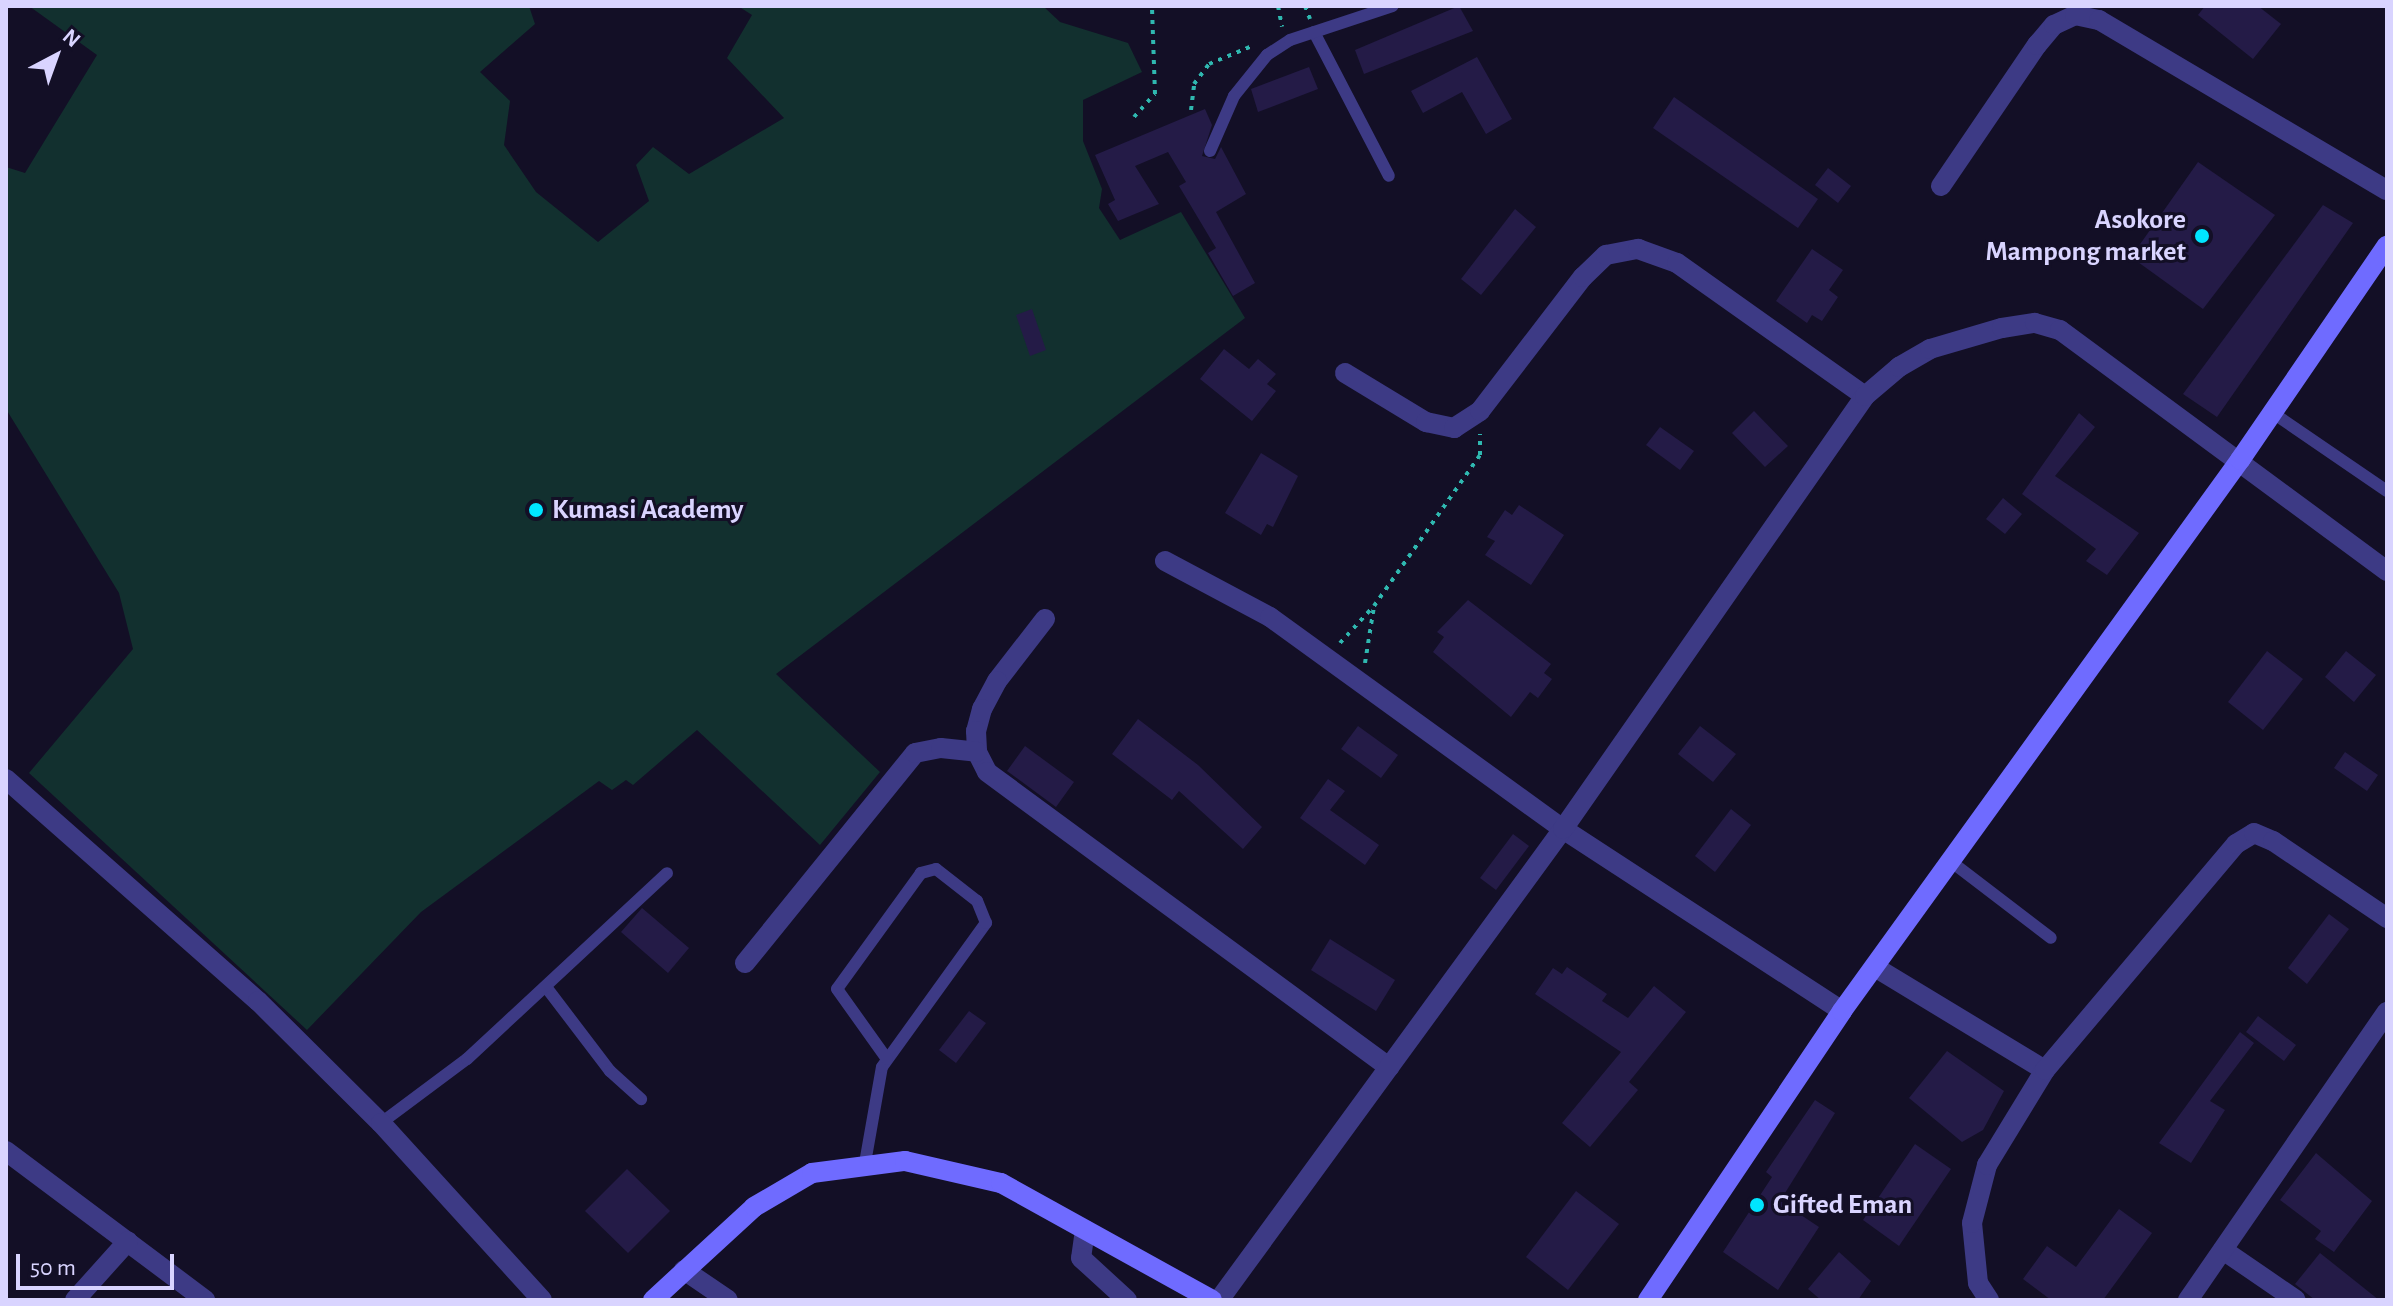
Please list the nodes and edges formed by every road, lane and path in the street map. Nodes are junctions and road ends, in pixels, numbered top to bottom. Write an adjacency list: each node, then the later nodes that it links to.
1 (1152, 6): 6 (path)
2 (1393, 6): 3 (lane)
3 (1314, 32): 4 (lane); 8 (lane)
4 (1290, 40): 5 (path); 7 (lane)
5 (1191, 110)
6 (1134, 117)
7 (1210, 151)
8 (1389, 176)
9 (1941, 186): 10 (street)
10 (2387, 190)
11 (2387, 245): 15 (street)
12 (1345, 373): 14 (street)
13 (1865, 396): 14 (street); 16 (street); 26 (street)
14 (1480, 411): 20 (path)
15 (2273, 413): 16 (street); 17 (lane)
16 (2240, 460): 19 (street); 27 (street)
17 (2387, 491)
18 (1165, 561): 22 (street)
19 (2387, 571)
20 (1374, 606): 22 (path); 23 (path)
21 (1045, 619): 24 (street)
22 (1327, 659): 23 (street)
23 (1365, 687): 26 (street)
24 (977, 752): 31 (street); 37 (street)
25 (6, 779): 40 (street)
26 (1563, 829): 34 (street); 37 (street)
27 (1949, 860): 30 (lane); 32 (street)
28 (667, 873): 33 (lane)
29 (2387, 918): 38 (street)
30 (2051, 938)
31 (745, 963)
32 (1878, 969): 34 (street); 38 (street)
33 (546, 987): 39 (lane); 40 (lane)
34 (1842, 1011): 55 (street)
35 (2387, 1012): 45 (street)
36 (887, 1059): 36 (lane); 42 (lane)
37 (1389, 1067): 54 (street)
38 (2045, 1070): 56 (street)
39 (641, 1099)
40 (381, 1123): 49 (street)
41 (6, 1151): 44 (street)
42 (865, 1163): 43 (street); 46 (street)
43 (1085, 1230): 52 (street); 53 (street)
44 (128, 1241): 47 (street); 48 (street)
45 (2223, 1250): 57 (street); 58 (street)
46 (684, 1270): 50 (street); 51 (street)
47 (75, 1300)
48 (205, 1300)
49 (542, 1300)
50 (653, 1300)
51 (728, 1300)
52 (1127, 1300)
53 (1212, 1300)
54 (1219, 1300)
55 (1648, 1300)
56 (1989, 1300)
57 (2188, 1300)
58 (2296, 1300)

